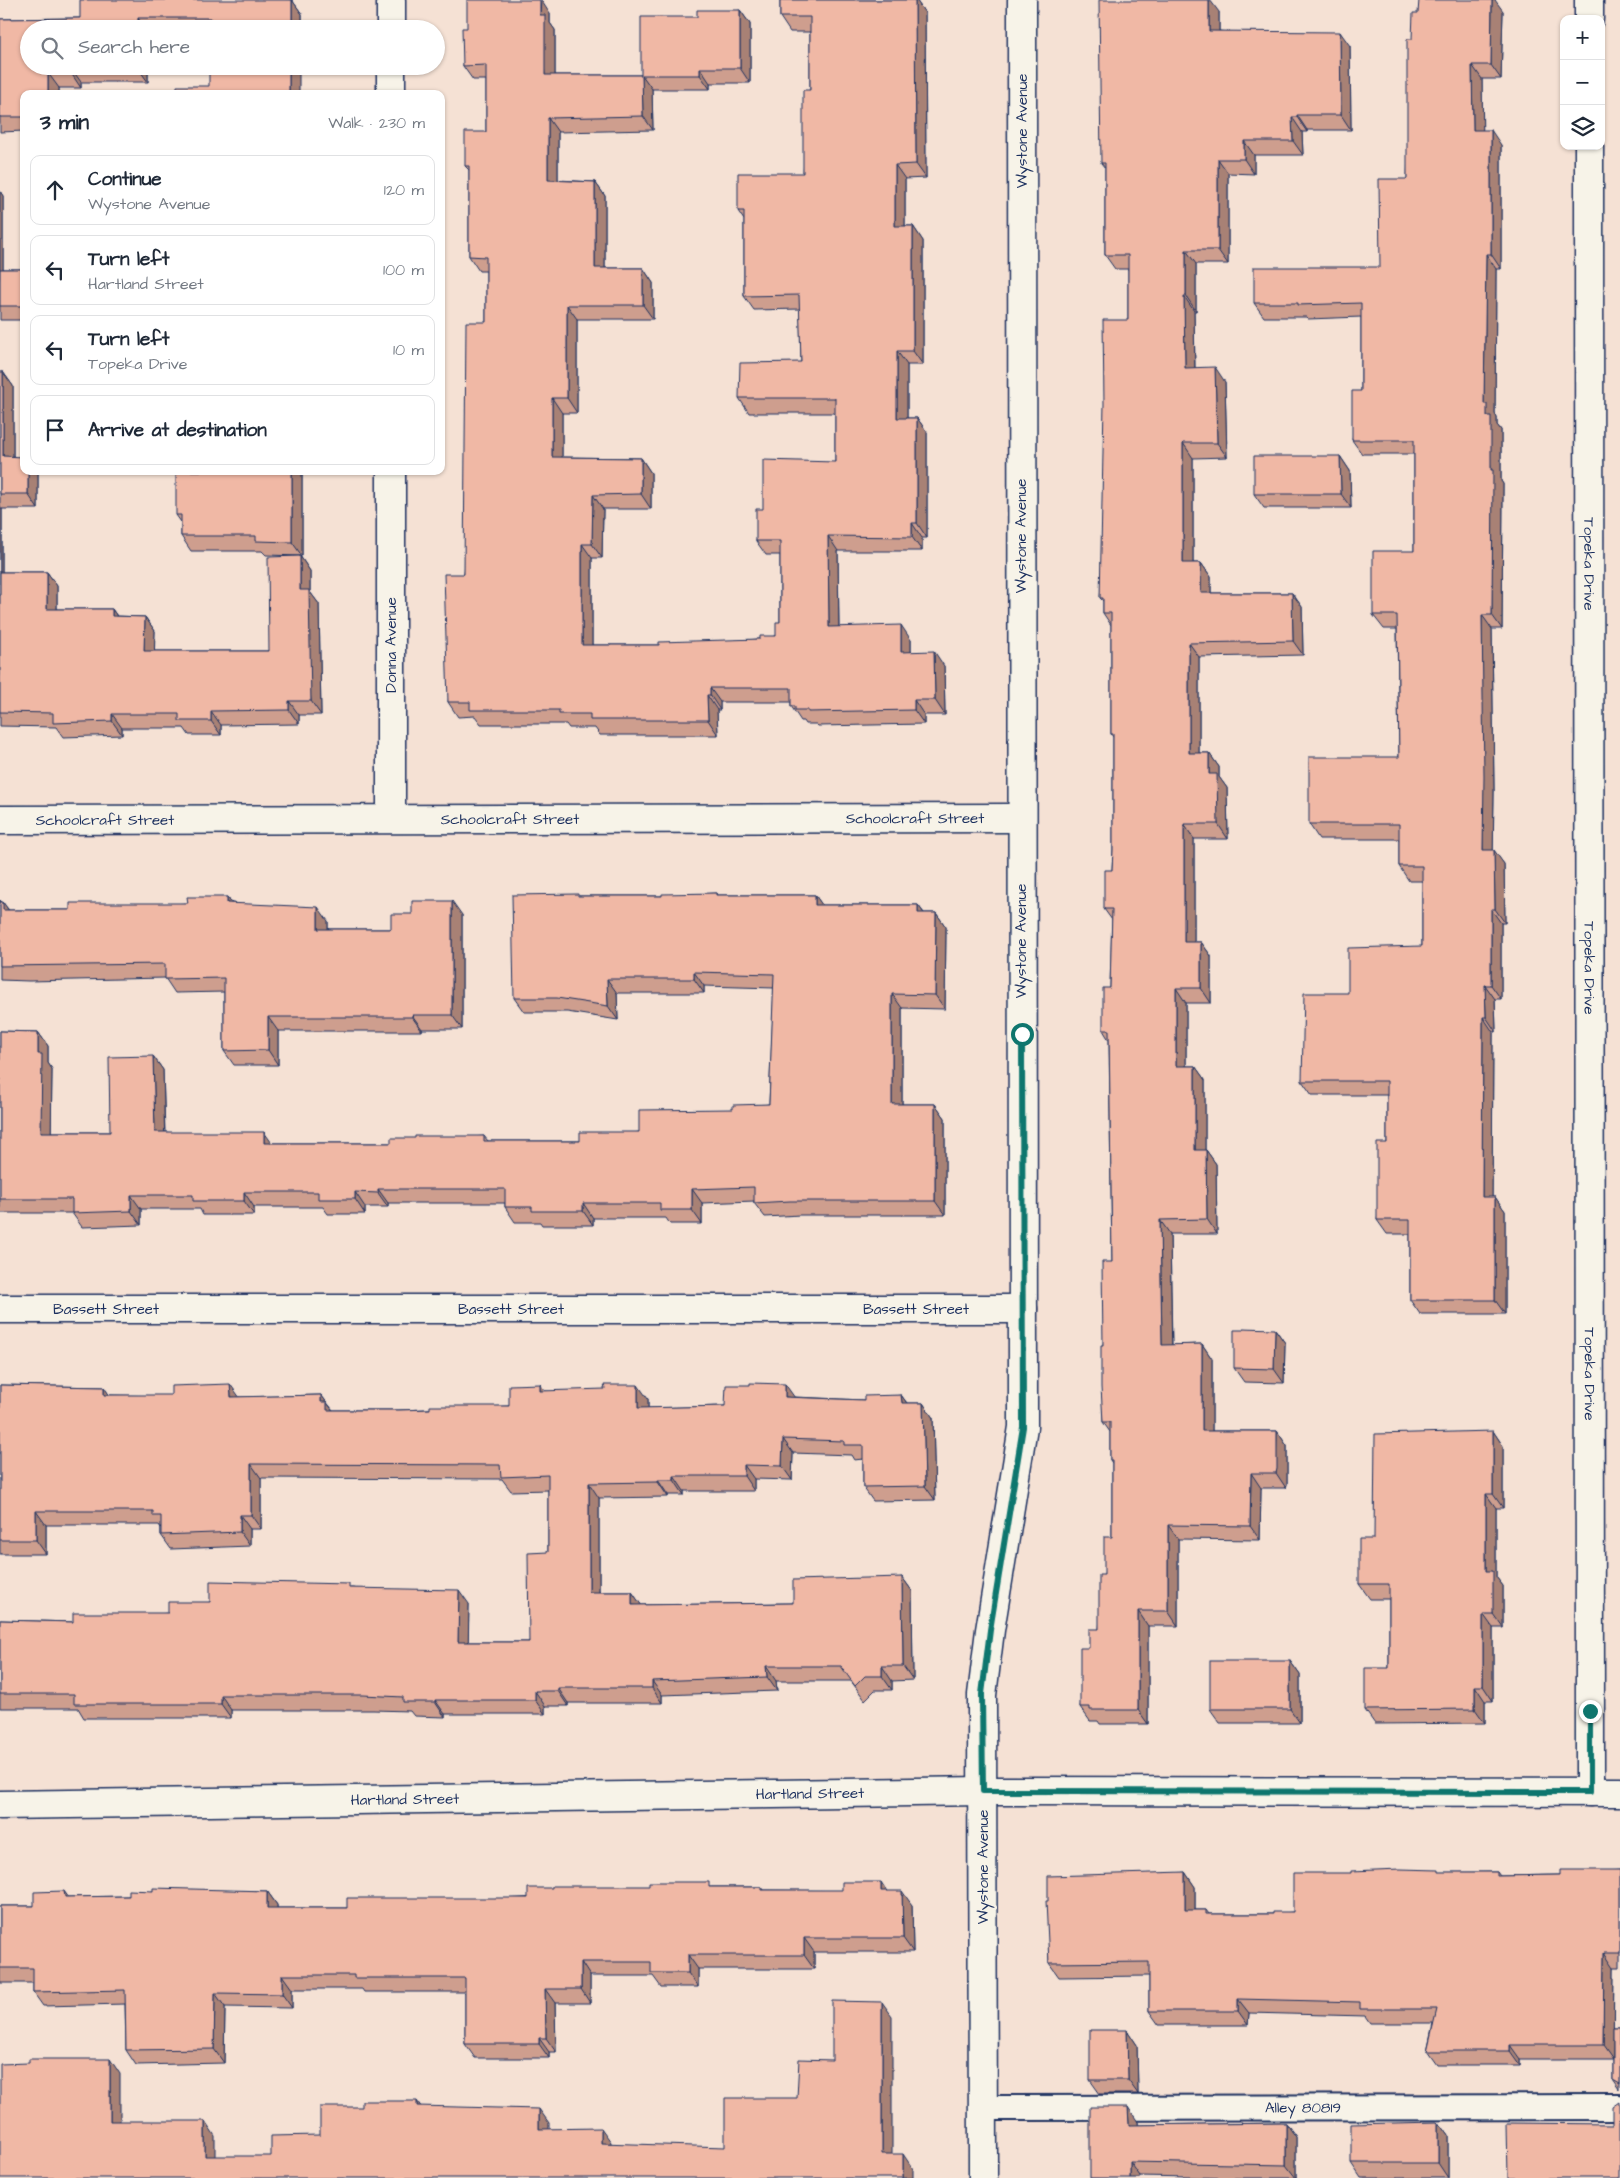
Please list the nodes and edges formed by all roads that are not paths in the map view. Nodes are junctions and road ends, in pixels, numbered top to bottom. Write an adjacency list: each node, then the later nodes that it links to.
1 (391, 0): 5 (street)
2 (1022, 0): 11 (street, Wystone Avenue)
3 (1589, 0): 4 (street)
4 (1589, 15)
5 (391, 20)
6 (391, 75): 7 (street)
7 (391, 90)
8 (1589, 150): 16 (street, Topeka Drive)
9 (391, 475): 10 (street, Donna Avenue)
10 (391, 818): 11 (street, Schoolcraft Street); 12 (street, Schoolcraft Street)
11 (1021, 818): 14 (street, Wystone Avenue)
12 (0, 820)
13 (0, 1309): 14 (street, Bassett Street)
14 (1023, 1309): 15 (street, Wystone Avenue)
15 (983, 1791): 16 (street, Hartland Street); 18 (street, Hartland Street); 20 (street, Wystone Avenue)
16 (1590, 1792): 17 (street, Hartland Street)
17 (1620, 1792)
18 (0, 1805)
19 (1620, 2106): 20 (lane, Alley 80819)
20 (984, 2108): 21 (street, Wystone Avenue)
21 (983, 2178)

